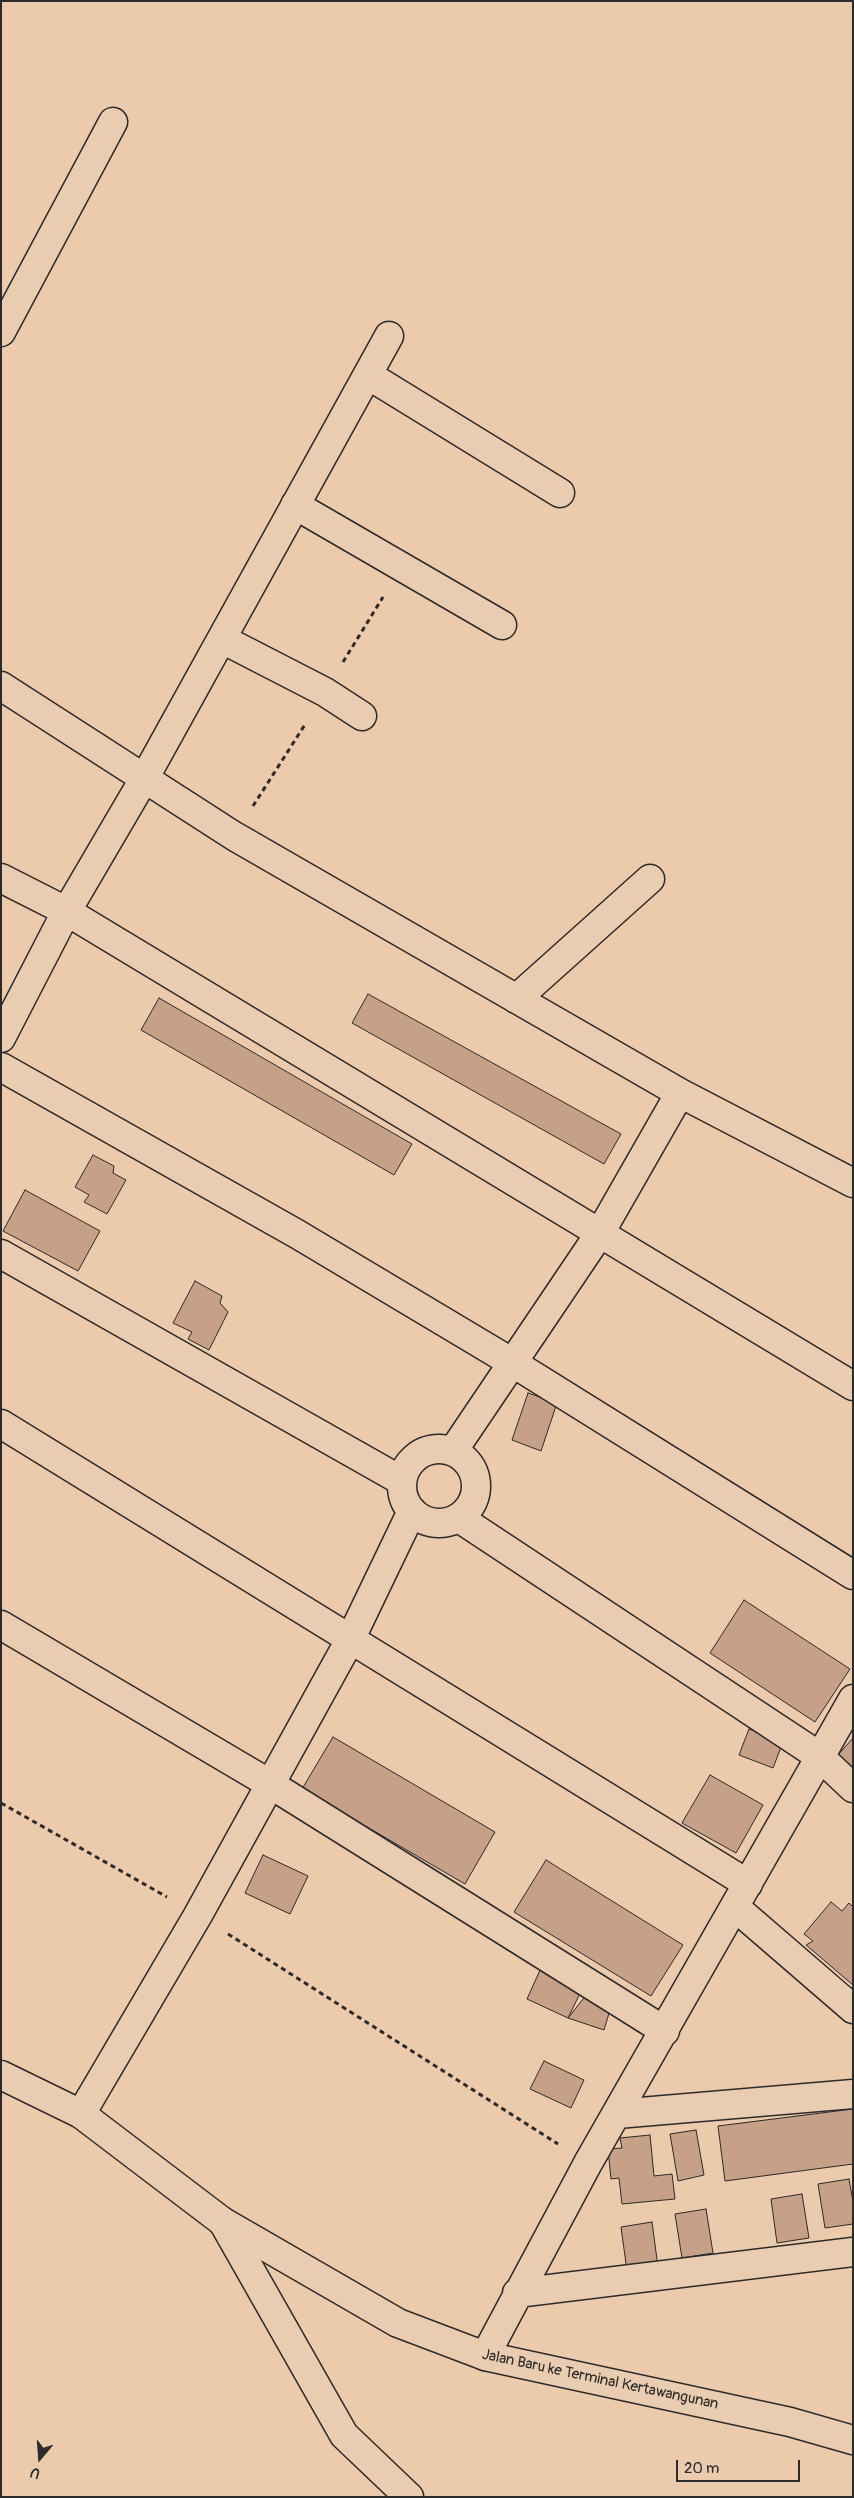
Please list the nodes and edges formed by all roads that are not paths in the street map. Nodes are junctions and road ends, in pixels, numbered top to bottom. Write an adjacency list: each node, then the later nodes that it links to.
1 (113, 122): 2 (street)
2 (9, 295): 3 (street)
3 (1, 332)
4 (389, 336): 5 (street)
5 (368, 375): 6 (street); 7 (street)
6 (560, 493)
7 (295, 505): 8 (street); 9 (street)
8 (502, 625)
9 (222, 639): 11 (street); 12 (street)
10 (1, 686): 12 (street)
11 (362, 716)
12 (144, 779): 15 (street); 16 (street)
13 (1, 878): 15 (street)
14 (650, 879): 16 (street)
15 (66, 911): 17 (street); 21 (street)
16 (516, 999): 19 (street)
17 (1, 1038)
18 (1, 1067): 23 (street)
19 (680, 1093): 20 (street); 21 (street)
20 (853, 1183)
21 (600, 1233): 23 (street); 24 (street)
22 (1, 1254): 27 (street)
23 (514, 1363): 26 (street); 30 (street)
24 (853, 1386)
25 (1, 1424): 32 (street)
26 (452, 1451): 27 (street); 29 (street)
27 (402, 1481): 28 (street)
28 (412, 1511): 29 (street); 32 (street)
29 (459, 1518): 34 (street)
30 (853, 1575)
31 (1, 1625): 35 (street)
32 (351, 1638): 35 (street); 37 (street)
33 (853, 1699): 34 (street)
34 (819, 1756): 36 (street); 37 (street)
35 (270, 1784): 40 (street); 43 (street)
36 (853, 1788)
37 (748, 1884): 38 (street)
38 (735, 1907): 39 (street); 40 (street)
39 (853, 2009)
40 (664, 2031): 44 (street)
41 (1, 2075): 43 (street, Jalan Baru ke Terminal Kertawangunan)
42 (853, 2094): 44 (street)
43 (81, 2114): 45 (street, Jalan Baru ke Terminal Kertawangunan)
44 (617, 2114): 47 (street)
45 (223, 2222): 48 (street, Jalan Baru ke Terminal Kertawangunan); 50 (street)
46 (853, 2252): 47 (street)
47 (517, 2293): 48 (street)
48 (485, 2356): 49 (street, Jalan Baru ke Terminal Kertawangunan)
49 (853, 2440)
50 (409, 2497)

